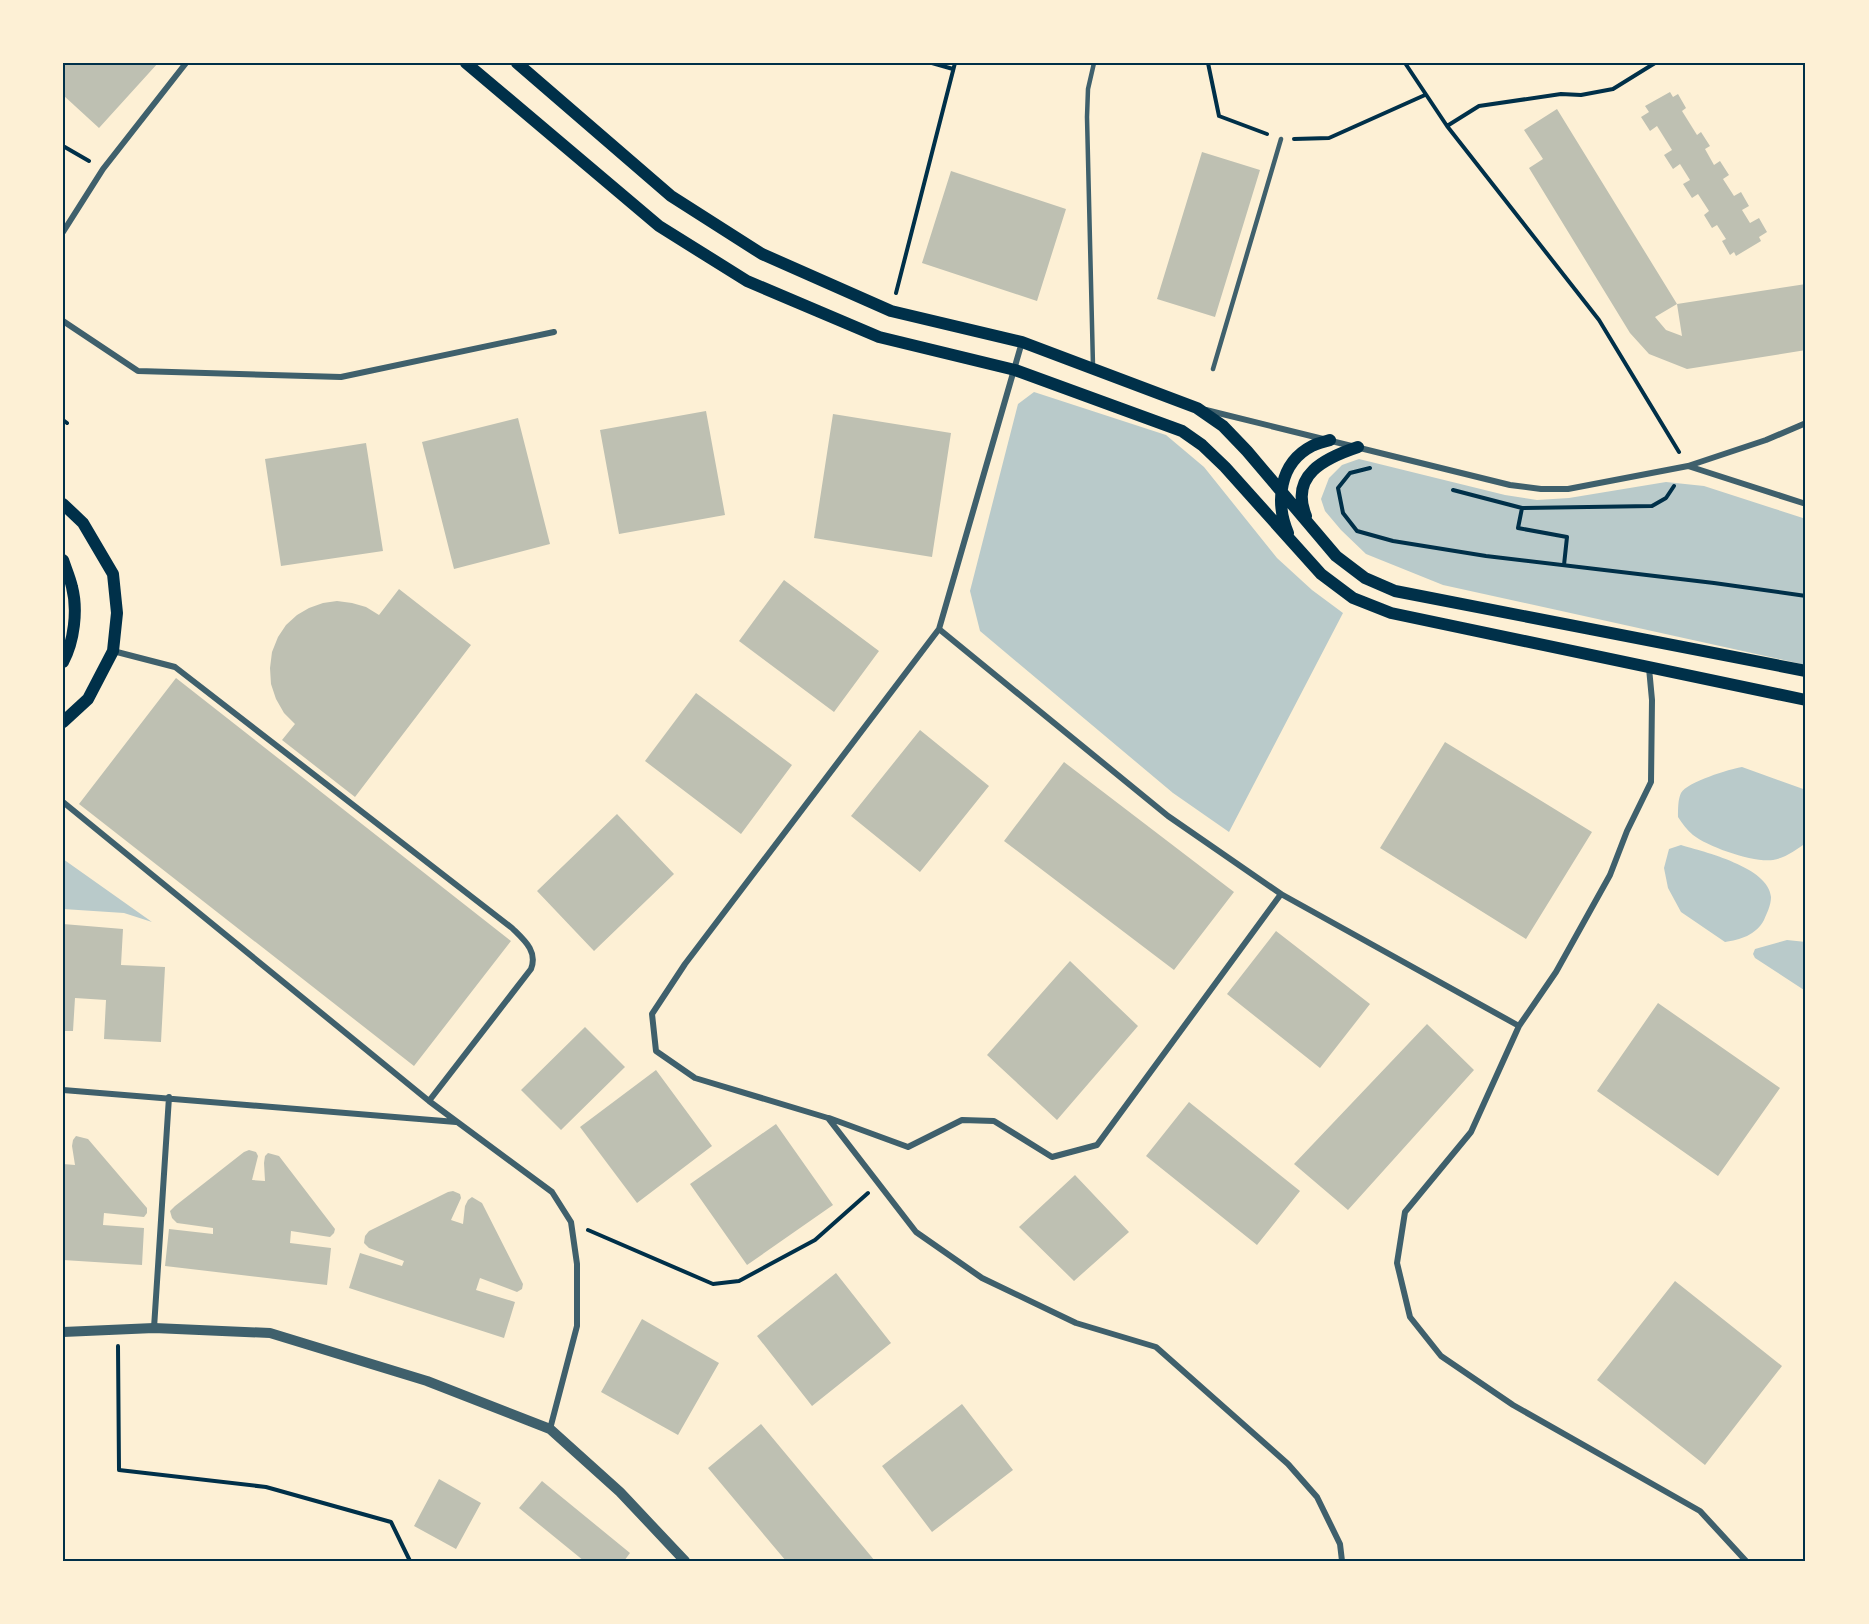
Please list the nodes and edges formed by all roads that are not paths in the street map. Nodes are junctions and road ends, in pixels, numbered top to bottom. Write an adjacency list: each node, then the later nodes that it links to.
1 (186, 63): 6 (street)
2 (466, 63): 12 (main road)
3 (517, 63): 9 (main road)
4 (1094, 63): 10 (lane)
5 (1281, 139): 11 (lane)
6 (63, 232)
7 (63, 321): 8 (street)
8 (554, 332)
9 (1023, 342): 10 (main road); 12 (street)
10 (1093, 369): 13 (main road)
11 (1213, 369)
12 (1014, 370): 22 (main road); 24 (street)
13 (1197, 408): 15 (street); 18 (main road)
14 (1806, 423): 17 (street)
15 (1330, 440): 16 (street); 18 (main road)
16 (1358, 447): 17 (street); 21 (main road)
17 (1688, 466): 20 (street)
18 (1280, 492): 21 (main road); 22 (main road)
19 (63, 504): 25 (main road)
20 (1806, 504)
21 (1311, 528): 28 (main road)
22 (1292, 542): 27 (main road)
23 (63, 560): 26 (main road)
24 (939, 629): 32 (street); 37 (street)
25 (113, 651): 30 (main road); 36 (street)
26 (63, 662)
27 (1649, 667): 29 (main road); 33 (street)
28 (1806, 671)
29 (1806, 700)
30 (63, 722)
31 (63, 802): 36 (street)
32 (1281, 894): 33 (street); 37 (street)
33 (1519, 1026): 44 (street)
34 (63, 1090): 35 (street)
35 (169, 1097): 38 (street); 39 (street)
36 (429, 1101): 38 (street)
37 (828, 1118): 43 (street)
38 (457, 1122): 41 (street)
39 (154, 1328): 40 (street); 41 (street)
40 (63, 1332)
41 (550, 1429): 42 (street)
42 (685, 1561)
43 (1342, 1561)
44 (1746, 1561)

